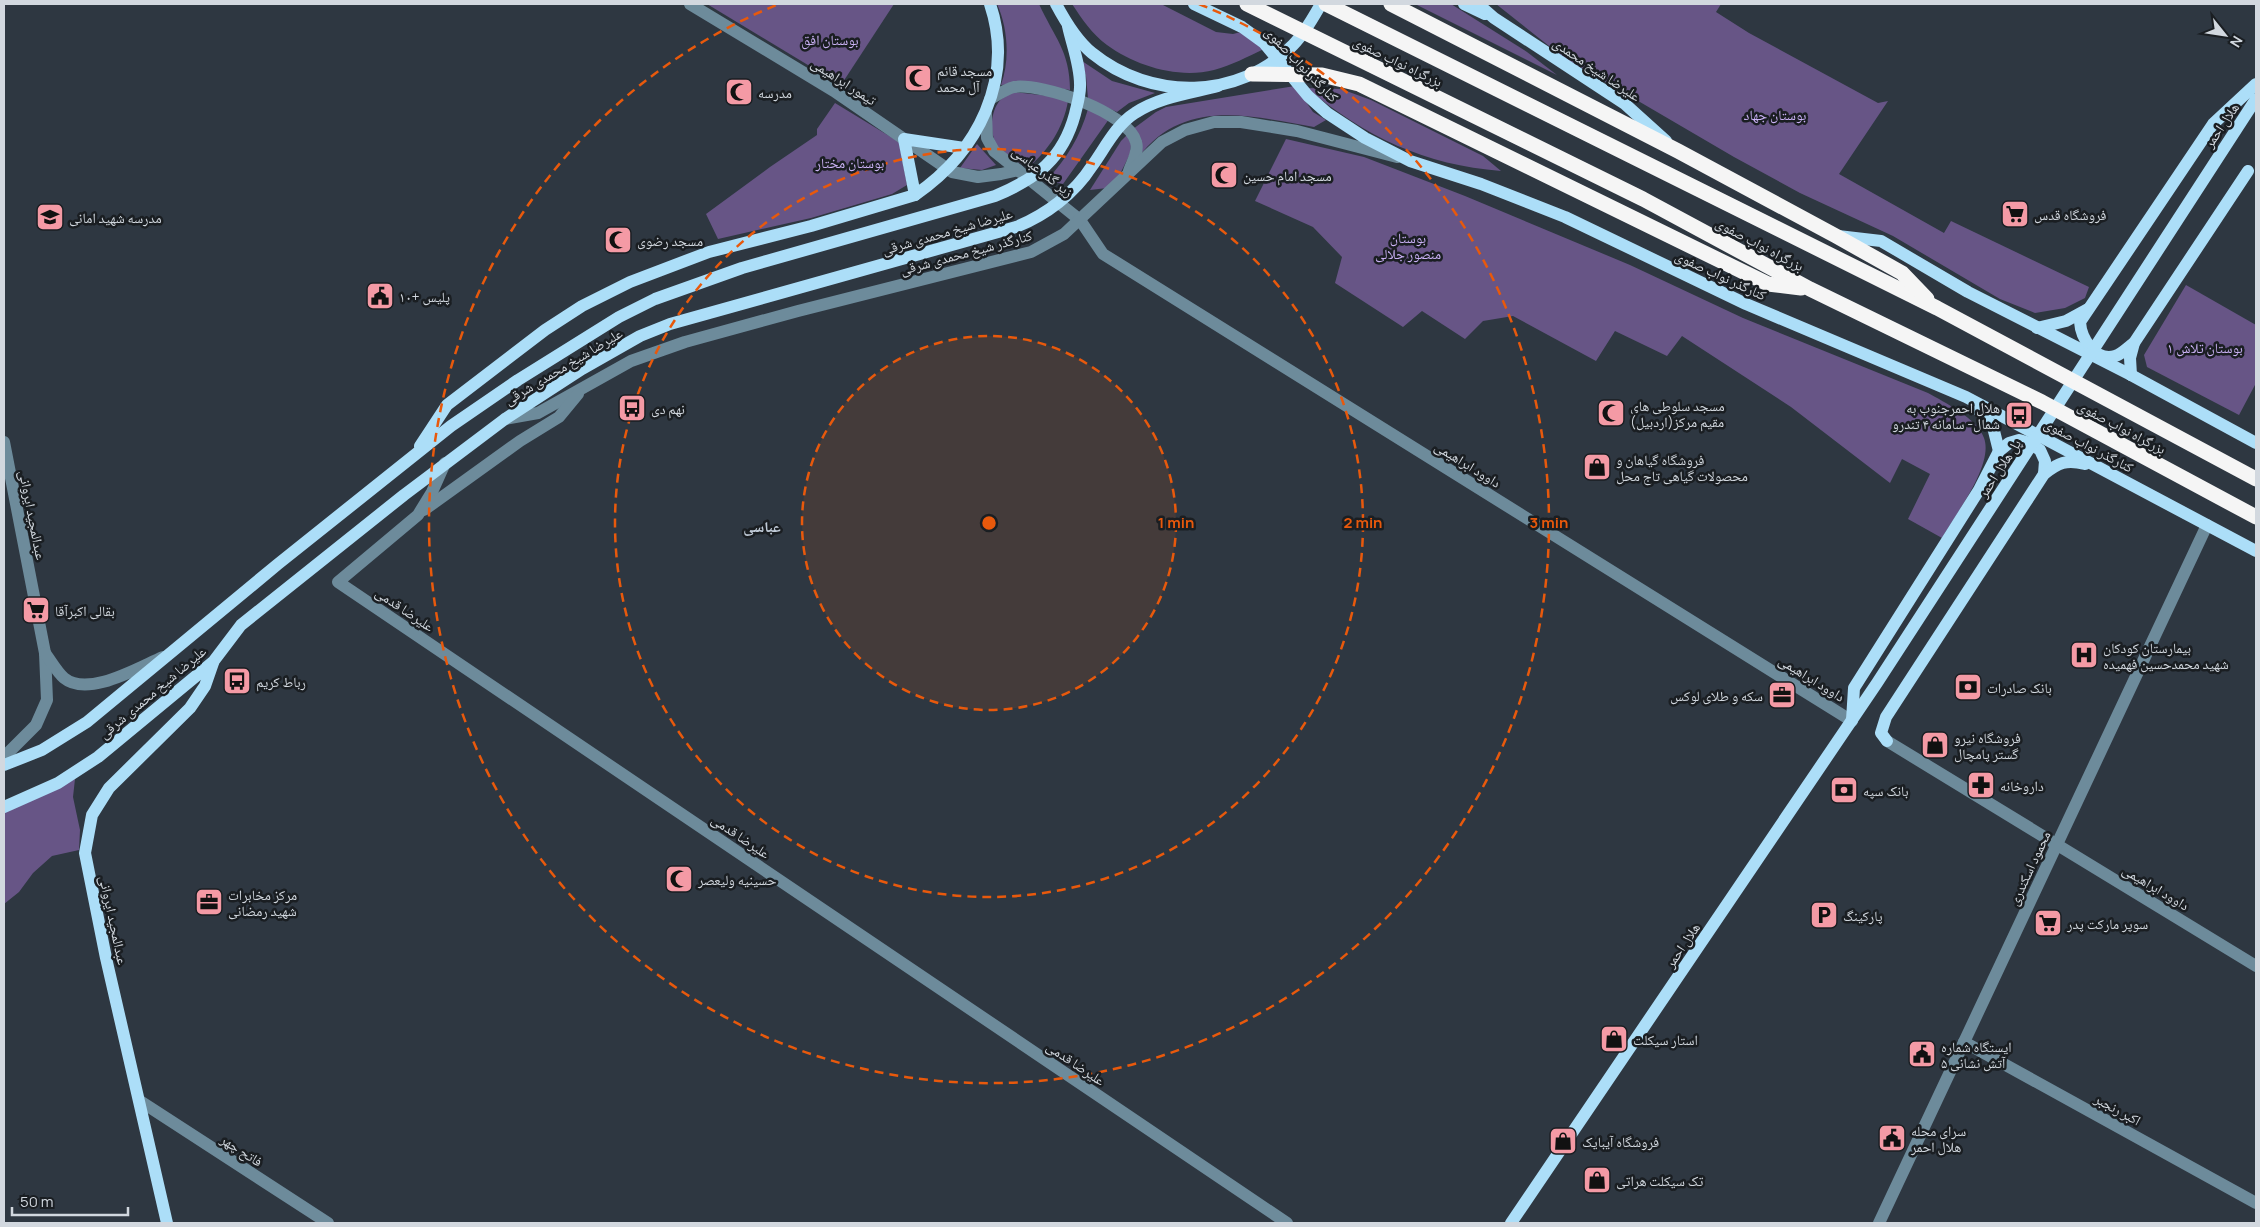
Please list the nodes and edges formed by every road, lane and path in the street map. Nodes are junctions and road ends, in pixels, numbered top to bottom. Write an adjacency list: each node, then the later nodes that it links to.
1 (690, 4): 19 (street, تیمور ابراهیمی)
2 (990, 4): 16 (main road)
3 (1056, 4): 12 (main road)
4 (1194, 4): 22 (main road, کنارگذر نواب صفوی)
5 (1247, 4): 31 (highway, بزرگراه نواب صفوی)
6 (1322, 4): 13 (main road)
7 (1326, 4): 32 (highway, بزرگراه نواب صفوی)
8 (1391, 4): 21 (highway)
9 (1464, 4): 11 (main road)
10 (1478, 4): 11 (main road)
11 (1494, 18): 21 (main road, علیرضا شیخ محمدی)
12 (1068, 26): 15 (main road); 43 (main road, علیرضا شیخ محمدی شرقی)
13 (1252, 74): 15 (main road); 31 (highway)
14 (2256, 84): 33 (main road)
15 (1218, 86): 39 (main road, علیرضا شیخ محمدی شرقی)
16 (990, 99): 18 (main road); 27 (street)
17 (2256, 99): 24 (main road, هلال احمر)
18 (986, 114): 20 (main road); 25 (street, زیر گذر عباسی)
19 (904, 139): 20 (main road); 23 (street, تیمور ابراهیمی); 28 (main road)
20 (964, 148): 23 (main road)
21 (1678, 151): 30 (highway)
22 (1410, 160): 27 (street, کنارگذر شیخ محمدی شرقی); 38 (main road, کنارگذر نواب صفوی)
23 (946, 168): 25 (street, تیمور ابراهیمی); 28 (main road)
24 (2210, 168): 55 (main road, پل هلال احمر)
25 (1018, 170): 29 (street, زیر گذر عباسی)
26 (2252, 171): 35 (main road)
27 (1128, 173): 29 (street, کنارگذر شیخ محمدی شرقی)
28 (915, 195): 43 (main road)
29 (1080, 220): 37 (street, کنارگذر شیخ محمدی شرقی); 56 (street, داوود ابراهیمی)
30 (1836, 236): 32 (highway); 34 (main road)
31 (1810, 289): 49 (highway, بزرگراه نواب صفوی)
32 (1937, 308): 47 (highway, بزرگراه نواب صفوی)
33 (2089, 308): 34 (main road); 35 (main road)
34 (2036, 328): 36 (main road)
35 (2134, 343): 36 (main road)
36 (2131, 375): 41 (main road)
37 (584, 387): 39 (street, کنارگذر شیخ محمدی شرقی); 48 (street)
38 (1966, 397): 42 (main road); 45 (main road, کنارگذر نواب صفوی)
39 (505, 418): 44 (main road, علیرضا شیخ محمدی شرقی)
40 (4, 442): 52 (street, عبدالمجید ایروانی)
41 (2256, 443)
42 (1999, 451): 46 (main road); 56 (main road)
43 (413, 457): 53 (main road, علیرضا شیخ محمدی شرقی)
44 (445, 464): 48 (street, علیرضا قدمی); 54 (main road, علیرضا شیخ محمدی شرقی)
45 (2100, 468): 46 (main road); 50 (main road, کنارگذر نواب صفوی)
46 (2044, 474): 57 (main road)
47 (2256, 479)
48 (418, 515): 68 (street, علیرضا قدمی)
49 (2256, 517)
50 (2207, 525): 51 (main road, کنارگذر نواب صفوی); 61 (street, محمود اسکندری)
51 (2256, 551)
52 (45, 653): 53 (street); 58 (street, عبدالمجید ایروانی)
53 (170, 654): 59 (main road, علیرضا شیخ محمدی شرقی)
54 (213, 662): 60 (main road, علیرضا شیخ محمدی شرقی); 64 (main road, عبدالمجید ایروانی)
55 (1877, 683): 56 (main road, هلال احمر)
56 (1852, 721): 69 (main road, هلال احمر)
57 (1887, 742): 61 (street, داوود ابراهیمی)
58 (4, 757)
59 (4, 765)
60 (4, 807)
61 (2057, 844): 62 (street, داوود ابراهیمی); 63 (street, محمود اسکندری)
62 (2256, 966)
63 (1964, 1042): 65 (street, اکبر رنجبر); 70 (street, محمود اسکندری)
64 (140, 1101): 66 (main road, عبدالمجید ایروانی); 67 (street, فاتح چهر)
65 (2256, 1203)
66 (167, 1223)
67 (328, 1223)
68 (1286, 1223)
69 (1511, 1223)
70 (1879, 1223)

